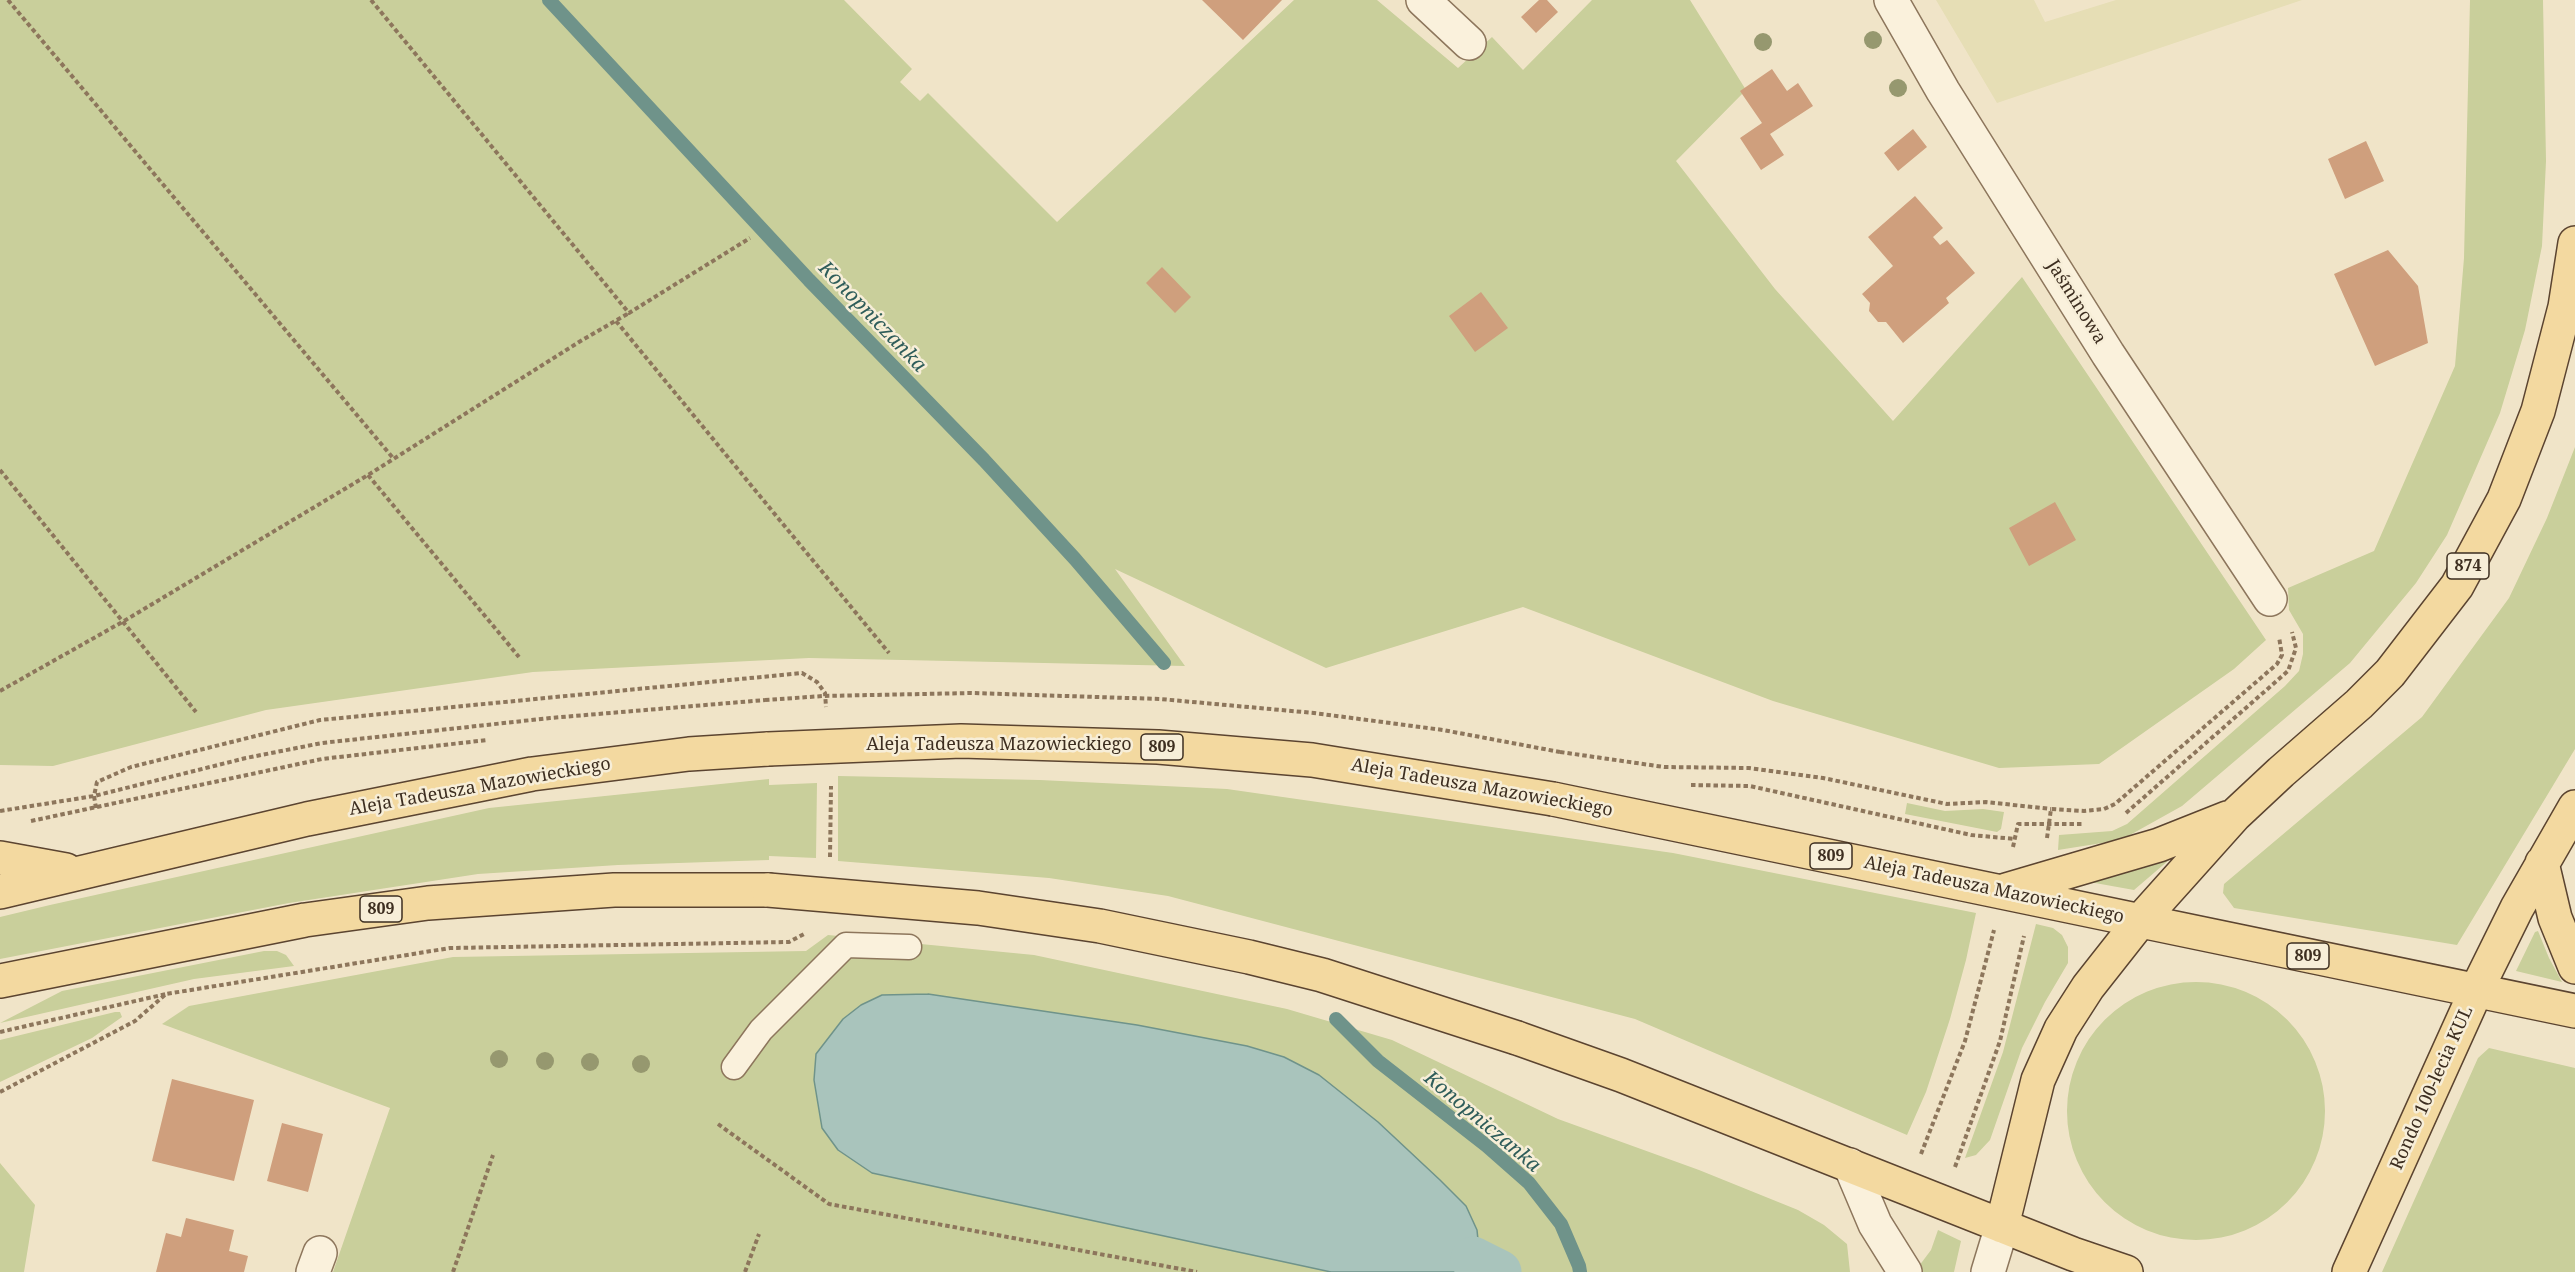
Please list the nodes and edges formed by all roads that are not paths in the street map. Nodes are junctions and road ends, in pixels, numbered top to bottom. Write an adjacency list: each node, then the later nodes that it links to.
1 (1423, 0): 3 (street)
2 (1891, 0): 5 (street, Jaśminowa)
3 (1469, 43)
4 (2575, 243): 7 (main road, 874)
5 (2270, 599)
6 (2575, 807): 9 (main road)
7 (2235, 815): 11 (main road, 874); 13 (main road, 874)
8 (0, 858): 10 (main road)
9 (2542, 863): 15 (main road); 17 (main road)
10 (77, 872): 11 (main road, Aleja Tadeusza Mazowieckiego / 809, bridge); 12 (main road, Aleja Tadeusza Mazowieckiego / 809)
11 (2003, 891): 13 (main road, Aleja Tadeusza Mazowieckiego / 809)
12 (0, 892)
13 (2140, 921): 17 (main road, Rondo 100-lecia KUL / 809); 21 (main road)
14 (909, 947): 19 (lane)
15 (2575, 967)
16 (0, 981): 20 (main road, 809, bridge)
17 (2476, 991): 18 (main road, 809); 25 (main road, Rondo 100-lecia KUL)
18 (2575, 1011)
19 (734, 1067)
20 (1850, 1165): 21 (main road, 809); 22 (street)
21 (2002, 1226): 23 (street); 24 (main road, 809)
22 (1905, 1272)
23 (1988, 1272)
24 (2126, 1272)
25 (2349, 1272)

